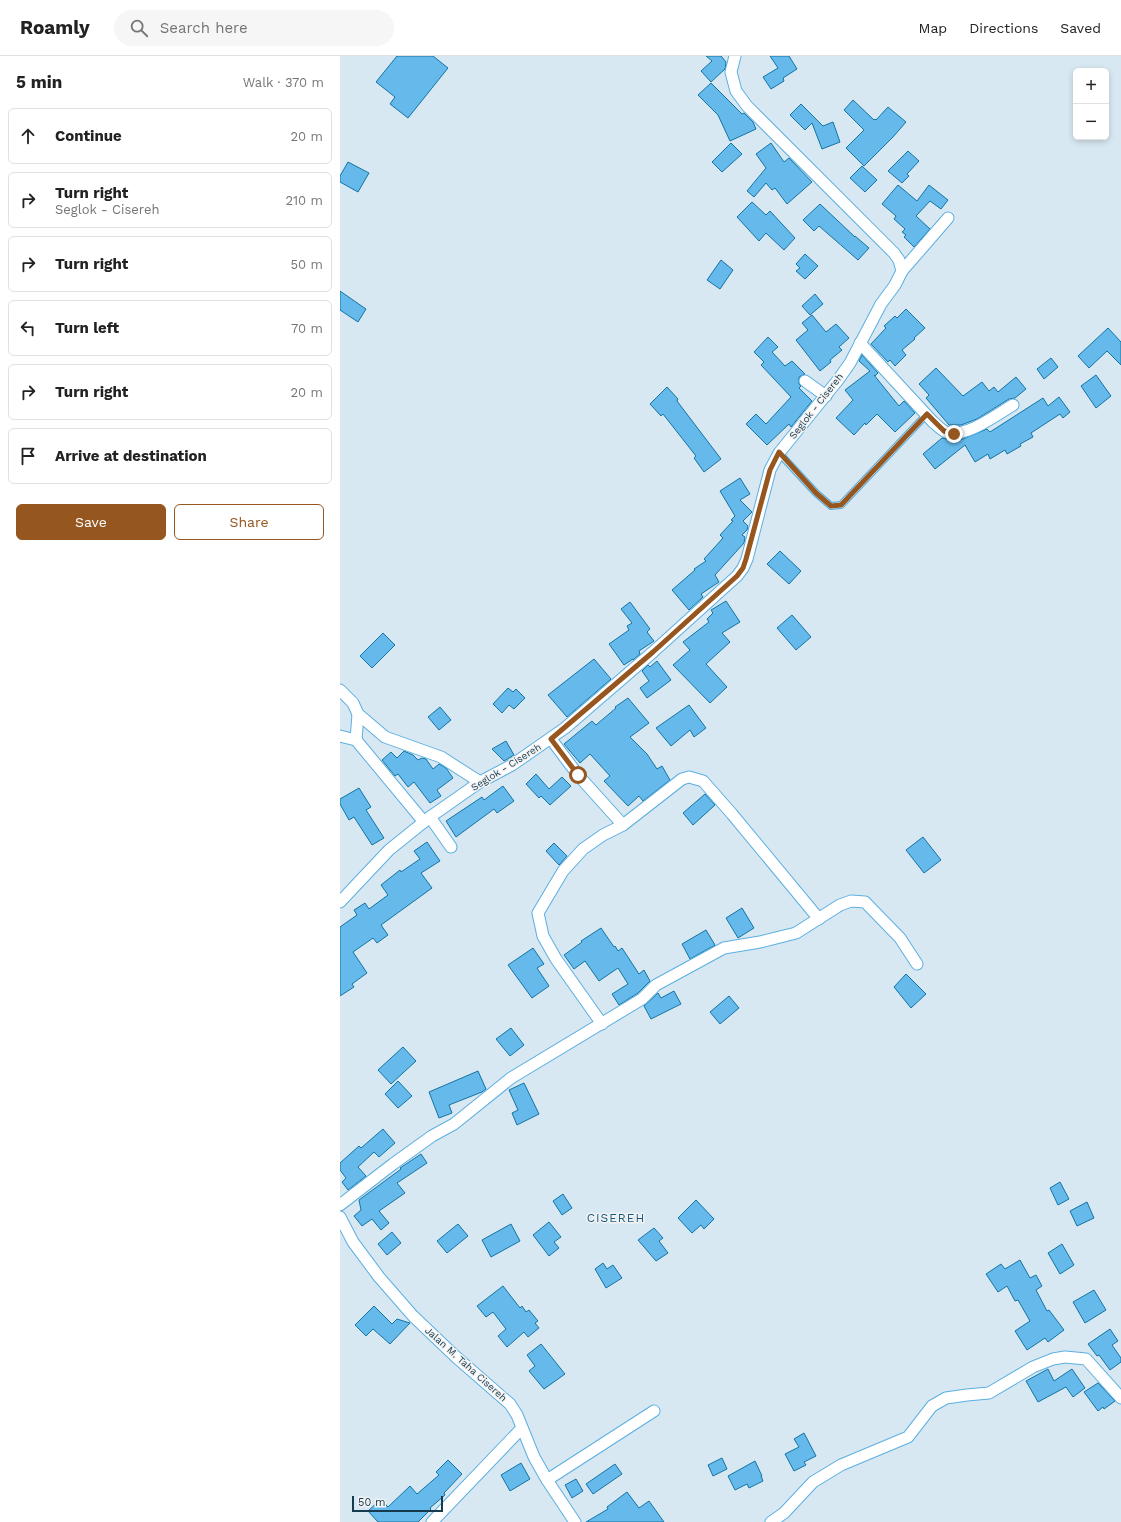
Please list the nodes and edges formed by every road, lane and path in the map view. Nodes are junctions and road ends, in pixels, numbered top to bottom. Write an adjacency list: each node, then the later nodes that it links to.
1 (735, 56): 3 (street)
2 (948, 218): 3 (street, Seglok - Cisereh)
3 (902, 271): 4 (street, Seglok - Cisereh)
4 (860, 343): 6 (street, Seglok - Cisereh); 8 (street)
5 (805, 381): 6 (street)
6 (826, 396): 9 (street, Seglok - Cisereh)
7 (1013, 405): 8 (street)
8 (927, 414): 9 (lane)
9 (779, 452): 13 (street, Seglok - Cisereh)
10 (340, 690): 11 (street)
11 (358, 714): 14 (street); 15 (street)
12 (340, 736): 14 (street)
13 (551, 739): 15 (street, Seglok - Cisereh); 17 (street)
14 (356, 740): 16 (street)
15 (480, 782): 16 (street, Seglok - Cisereh)
16 (427, 819): 18 (street); 19 (street, Seglok - Cisereh)
17 (622, 825): 20 (street); 22 (street)
18 (451, 847)
19 (340, 902)
20 (819, 919): 21 (street); 22 (street)
21 (917, 964)
22 (602, 1024): 23 (street)
23 (340, 1205)
24 (340, 1218): 27 (street, Jalan M. Taha Cisereh)
25 (1121, 1398): 31 (street)
26 (654, 1411): 28 (street)
27 (522, 1428): 28 (street, Jalan M. Taha Cisereh); 29 (street)
28 (547, 1480): 30 (street, Jalan M. Taha Cisereh)
29 (432, 1522)
30 (575, 1522)
31 (771, 1522)

